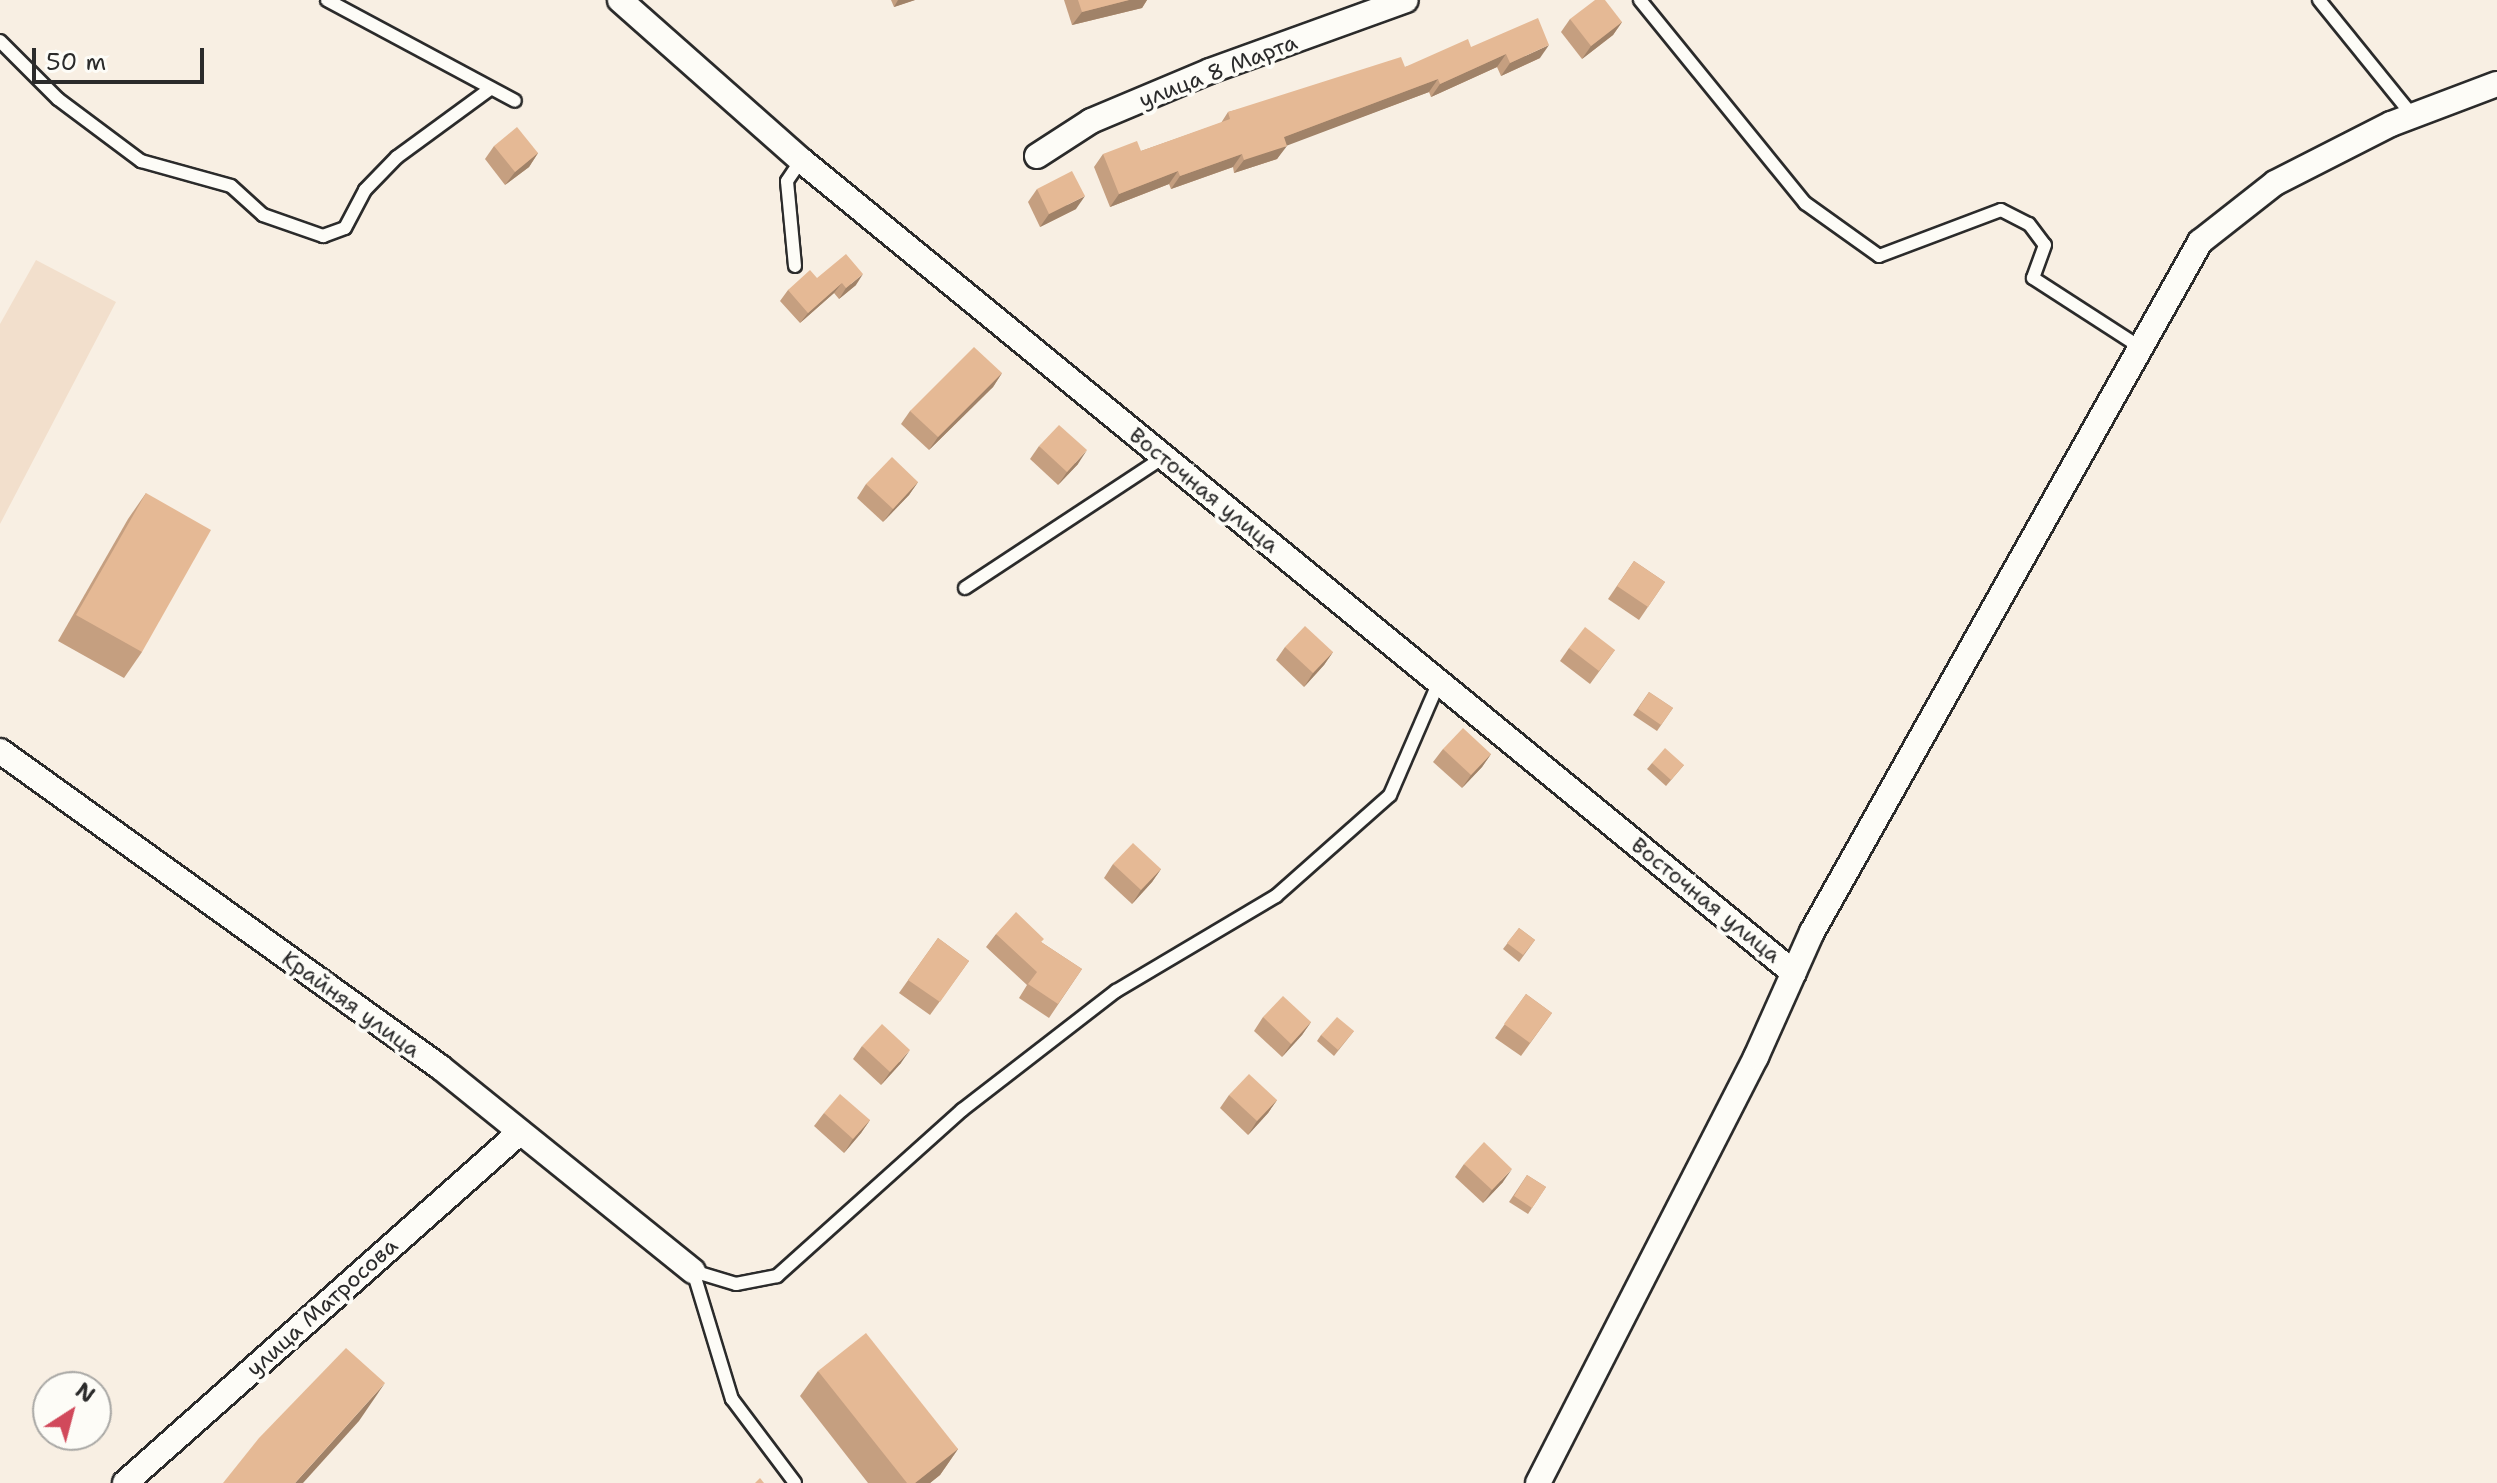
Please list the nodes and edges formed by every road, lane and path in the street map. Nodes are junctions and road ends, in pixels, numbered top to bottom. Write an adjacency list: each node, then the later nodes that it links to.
1 (327, 0): 8 (lane)
2 (620, 0): 12 (street, Восточная улица)
3 (1406, 0): 11 (street, улица 8 Марта)
4 (1640, 0): 14 (lane)
5 (2319, 0): 10 (lane)
6 (0, 41): 8 (lane)
7 (2497, 84): 10 (street)
8 (490, 89): 9 (lane)
9 (515, 101)
10 (2412, 115): 14 (street)
11 (1037, 156)
12 (801, 160): 13 (lane); 15 (street, Восточная улица)
13 (795, 266)
14 (2141, 348): 19 (street)
15 (1164, 457): 16 (lane); 17 (street, Восточная улица)
16 (965, 588)
17 (1439, 682): 19 (street, Восточная улица); 21 (lane)
18 (0, 751): 20 (street, Крайняя улица)
19 (1794, 973): 24 (street)
20 (520, 1132): 21 (street, Крайняя улица); 22 (street, улица Матросова)
21 (693, 1271): 23 (lane)
22 (125, 1483)
23 (795, 1483)
24 (1538, 1483)

